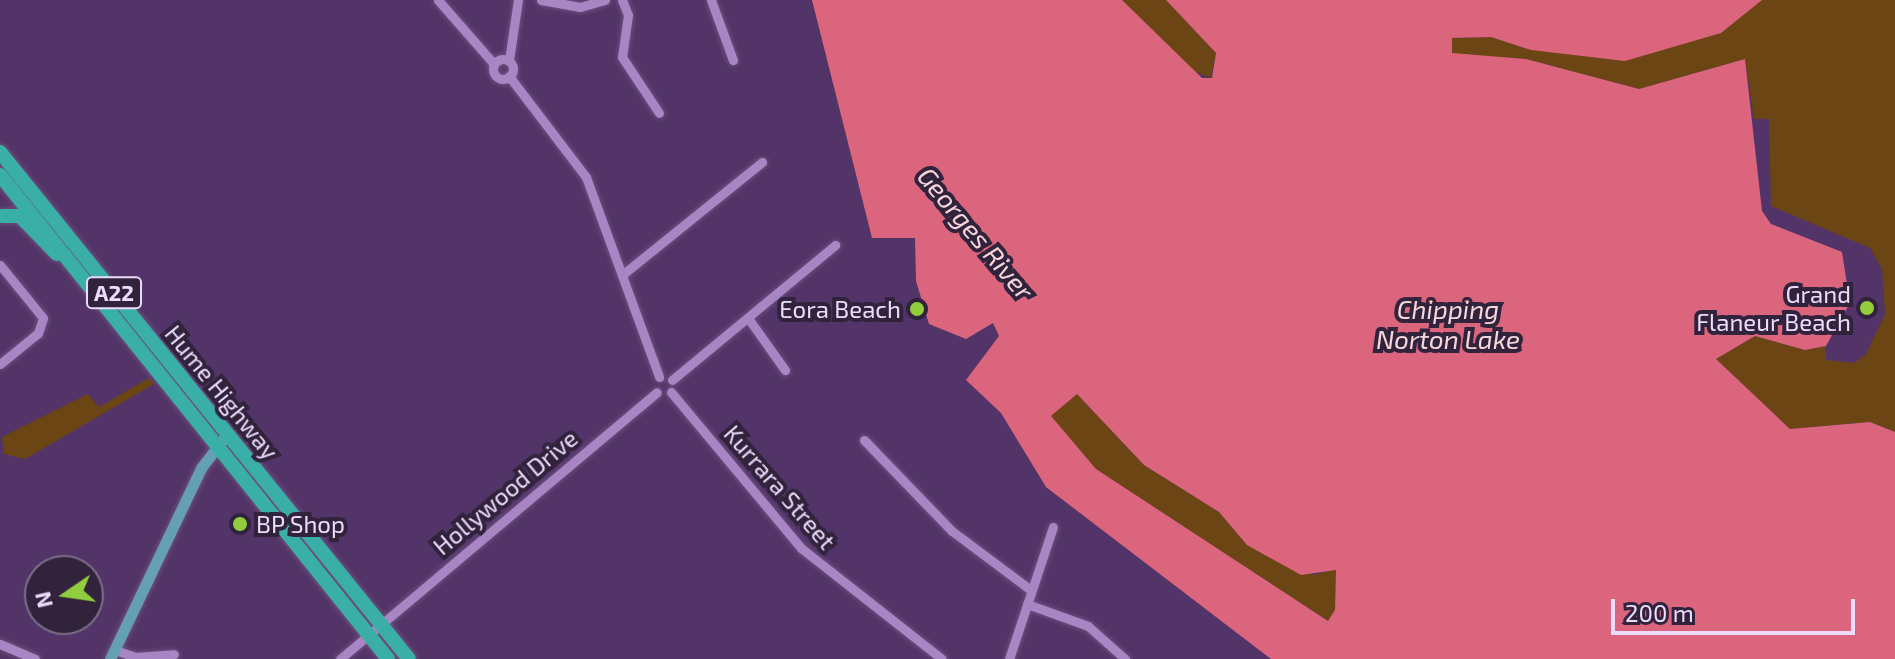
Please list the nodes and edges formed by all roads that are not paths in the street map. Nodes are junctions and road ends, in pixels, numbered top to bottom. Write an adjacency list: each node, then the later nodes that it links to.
1 (438, 0): 9 (street)
2 (518, 0): 7 (street)
3 (541, 0): 4 (street)
4 (605, 0)
5 (622, 0): 11 (street)
6 (711, 0): 8 (street)
7 (509, 60): 9 (street); 10 (street)
8 (733, 60)
9 (494, 64): 10 (street)
10 (509, 76): 19 (street)
11 (659, 113)
12 (0, 152): 27 (highway, Hume Highway / A22)
13 (762, 162): 19 (street)
14 (5, 181): 15 (highway); 17 (highway, Hume Highway / A22)
15 (1, 216): 17 (highway)
16 (835, 245): 20 (street)
17 (70, 261): 27 (highway, Hume Highway / A22)
18 (0, 265): 21 (street)
19 (622, 275): 23 (street)
20 (748, 318): 22 (street); 24 (street)
21 (0, 364)
22 (785, 370)
23 (659, 377): 24 (street); 25 (street)
24 (672, 380): 26 (street)
25 (657, 392): 26 (street); 32 (street, Hollywood Drive)
26 (671, 392): 40 (street, Kurrara Street)
27 (221, 438): 32 (highway, Hume Highway / A22); 34 (main road)
28 (864, 440): 30 (street)
29 (1053, 527): 30 (street)
30 (1031, 590): 31 (street)
31 (1027, 604): 41 (street); 42 (street)
32 (373, 628): 37 (street, Hollywood Drive); 38 (highway, Hume Highway / A22); 39 (highway, Hume Highway / A22)
33 (0, 644): 36 (street)
34 (112, 654): 35 (street)
35 (174, 654)
36 (35, 659)
37 (340, 659)
38 (388, 659)
39 (409, 659)
40 (942, 659)
41 (1009, 659)
42 (1125, 659)

